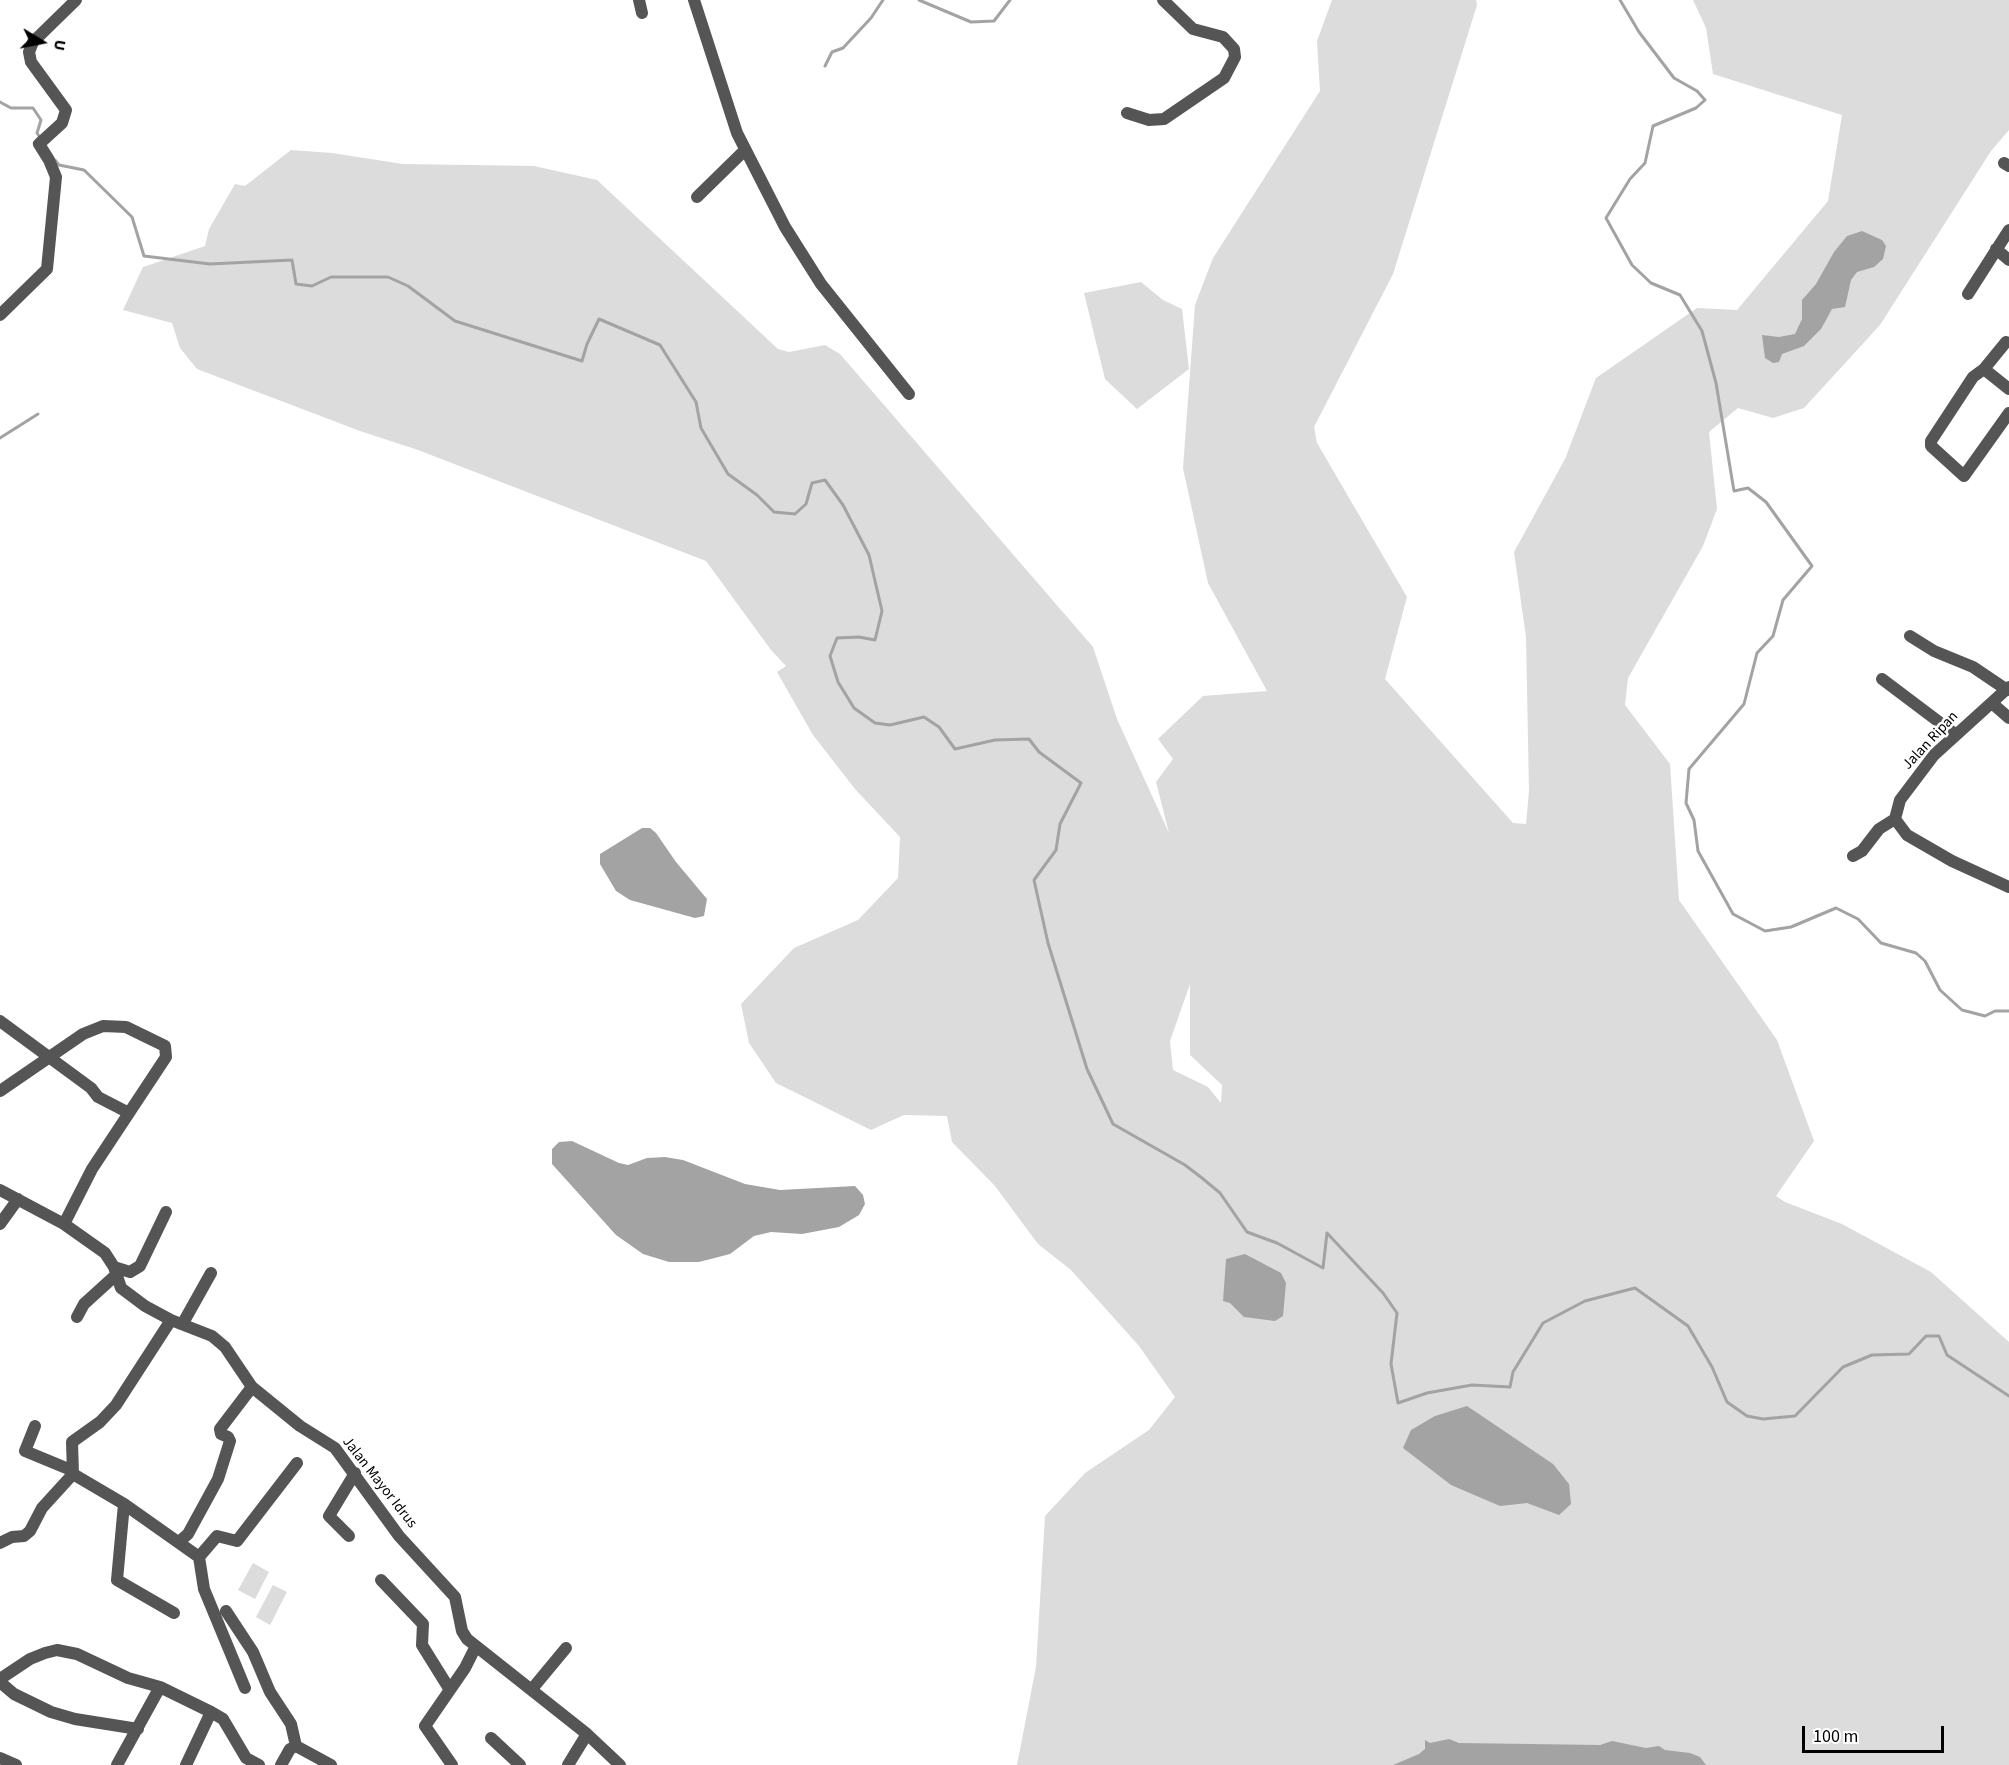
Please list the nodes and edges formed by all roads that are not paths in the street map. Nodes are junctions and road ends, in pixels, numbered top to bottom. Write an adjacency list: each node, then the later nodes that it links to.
1 (76, 0): 13 (street)
2 (639, 0): 5 (street)
3 (694, 0): 7 (street)
4 (1163, 0): 6 (street)
5 (642, 13)
6 (1127, 113)
7 (745, 150): 8 (street); 17 (street)
8 (697, 197)
9 (2009, 230): 10 (street)
10 (1996, 249): 11 (street); 12 (street)
11 (2009, 260)
12 (1968, 294)
13 (0, 315)
14 (2006, 342): 15 (street)
15 (1984, 369): 16 (street); 18 (street)
16 (2009, 389)
17 (909, 394)
18 (2009, 413)
19 (1910, 636): 21 (street)
20 (1882, 679): 24 (street)
21 (2008, 688): 22 (street, Jalan Ripan)
22 (1994, 704): 23 (street); 24 (street, Jalan Ripan)
23 (2009, 718)
24 (1955, 734): 25 (street, Jalan Ripan)
25 (1897, 823): 26 (street); 27 (street)
26 (1852, 856)
27 (2009, 887)
28 (0, 1021): 29 (street)
29 (49, 1057): 30 (street); 31 (street); 31 (street)
30 (0, 1091)
31 (129, 1113): 36 (street)
32 (0, 1190): 33 (street, Jalan Mayor Idrus)
33 (18, 1199): 35 (street); 36 (street, Jalan Mayor Idrus)
34 (166, 1212): 37 (street)
35 (0, 1224)
36 (64, 1224): 37 (street, Jalan Mayor Idrus)
37 (116, 1270): 39 (street); 40 (street, Jalan Mayor Idrus)
38 (211, 1273): 40 (street)
39 (77, 1317)
40 (177, 1321): 41 (street, Jalan Mayor Idrus); 44 (street)
41 (252, 1387): 45 (street, Jalan Mayor Idrus); 48 (street)
42 (35, 1426): 44 (street)
43 (297, 1463): 50 (street)
44 (72, 1472): 46 (street); 49 (street)
45 (355, 1473): 47 (street); 54 (street, Jalan Mayor Idrus)
46 (124, 1503): 48 (street); 53 (street)
47 (349, 1536)
48 (180, 1541): 50 (street)
49 (0, 1543)
50 (199, 1557): 58 (street)
51 (381, 1580): 60 (street)
52 (226, 1611): 65 (street)
53 (174, 1612)
54 (475, 1648): 59 (street, Jalan Mayor Idrus); 60 (street)
55 (566, 1648): 59 (street)
56 (0, 1680): 57 (street); 62 (street)
57 (160, 1687): 61 (street); 62 (street)
58 (244, 1688)
59 (532, 1689): 63 (street, Jalan Mayor Idrus)
60 (450, 1690): 73 (street)
61 (211, 1712): 69 (street); 70 (street)
62 (138, 1729): 68 (street)
63 (587, 1734): 75 (street); 76 (street, Jalan Mayor Idrus)
64 (491, 1738): 74 (street)
65 (296, 1746): 71 (street); 72 (street)
66 (0, 1758): 67 (street)
67 (16, 1765)
68 (117, 1765)
69 (186, 1765)
70 (259, 1765)
71 (281, 1765)
72 (331, 1765)
73 (452, 1765)
74 (520, 1765)
75 (568, 1765)
76 (620, 1765)

